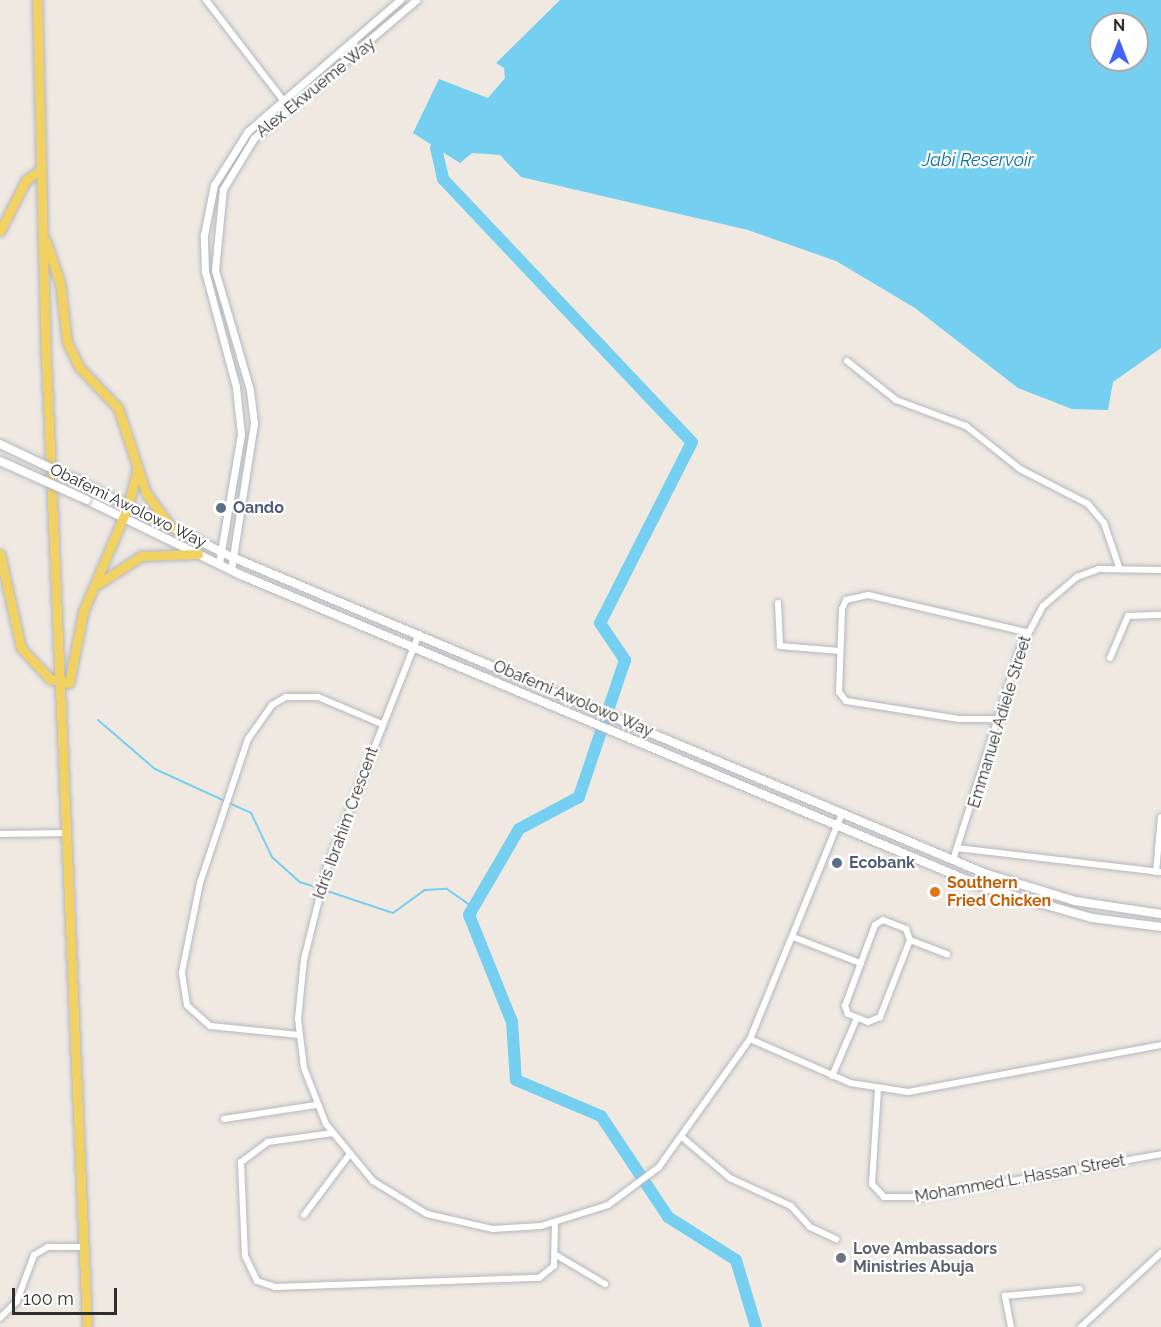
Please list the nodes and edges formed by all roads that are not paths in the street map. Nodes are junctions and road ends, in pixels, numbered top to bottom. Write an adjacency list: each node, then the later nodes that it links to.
1 (37, 0): 7 (main road)
2 (206, 0): 5 (street)
3 (400, 0): 5 (street, Alex Ekwueme Way)
4 (416, 0): 6 (street, Alex Ekwueme Way)
5 (284, 100): 6 (street); 17 (street, Alex Ekwueme Way)
6 (290, 109): 20 (street, Alex Ekwueme Way)
7 (39, 171): 8 (main road); 9 (main road)
8 (0, 231)
9 (43, 234): 13 (main road); 33 (main road)
10 (847, 361): 22 (street)
11 (0, 444): 14 (main road, Obafemi Awolowo Way, bridge)
12 (0, 461): 15 (main road, Obafemi Awolowo Way, bridge)
13 (137, 470): 14 (main road); 16 (main road)
14 (128, 506): 15 (main road); 16 (main road, Obafemi Awolowo Way)
15 (123, 518): 19 (main road, Obafemi Awolowo Way); 25 (main road)
16 (171, 527): 17 (main road, Obafemi Awolowo Way)
17 (220, 551): 20 (main road, Obafemi Awolowo Way); 21 (street, Alex Ekwueme Way)
18 (0, 554): 33 (main road)
19 (198, 554): 21 (main road, Obafemi Awolowo Way); 25 (main road)
20 (232, 557): 23 (street, Alex Ekwueme Way); 29 (main road, Obafemi Awolowo Way)
21 (219, 563): 23 (main road, Obafemi Awolowo Way)
22 (1119, 567): 24 (street, Emmanuel Adiele Street); 28 (street, Emmanuel Adiele Street)
23 (231, 570): 30 (main road, Obafemi Awolowo Way)
24 (1161, 570)
25 (92, 589): 33 (main road)
26 (778, 603): 31 (street)
27 (1161, 615): 32 (street)
28 (1026, 632): 31 (street); 34 (street, Emmanuel Adiele Street)
29 (418, 634): 30 (street, Idris Ibrahim Crescent); 36 (main road, Obafemi Awolowo Way)
30 (413, 648): 35 (street, Idris Ibrahim Crescent); 38 (main road, Obafemi Awolowo Way)
31 (840, 651): 34 (street)
32 (1110, 658)
33 (63, 683): 39 (main road)
34 (999, 719): 41 (street, Emmanuel Adiele Street)
35 (382, 724): 51 (street, Idris Ibrahim Crescent); 51 (street)
36 (842, 814): 38 (street, Idris Ibrahim Crescent); 42 (main road, Obafemi Awolowo Way)
37 (1161, 817): 43 (street)
38 (837, 826): 45 (main road, Obafemi Awolowo Way); 46 (street, Idris Ibrahim Crescent)
39 (69, 833): 40 (street); 65 (main road)
40 (0, 834)
41 (957, 848): 42 (street, Emmanuel Adiele Street); 43 (street)
42 (953, 860): 44 (main road, Obafemi Awolowo Way)
43 (1159, 872)
44 (1161, 914)
45 (1161, 927)
46 (793, 938): 49 (street); 52 (street, Idris Ibrahim Crescent)
47 (910, 940): 48 (street); 49 (street); 50 (street)
48 (947, 954)
49 (860, 963): 50 (street)
50 (857, 1018): 54 (street)
51 (299, 1035): 56 (street, Idris Ibrahim Crescent)
52 (750, 1039): 54 (street); 59 (street, Idris Ibrahim Crescent)
53 (1161, 1044): 55 (street)
54 (832, 1076): 55 (street)
55 (878, 1089): 60 (street, Mohammed L. Hassan Street)
56 (316, 1105): 57 (street); 58 (street, Idris Ibrahim Crescent)
57 (224, 1119)
58 (333, 1133): 61 (street, Idris Ibrahim Crescent); 67 (street)
59 (683, 1138): 63 (street, Idris Ibrahim Crescent); 64 (street)
60 (1161, 1154)
61 (349, 1155): 62 (street); 63 (street, Idris Ibrahim Crescent)
62 (304, 1215)
63 (555, 1223): 67 (street)
64 (836, 1239)
65 (84, 1247): 70 (street); 71 (main road)
66 (1161, 1253): 73 (street)
67 (556, 1255): 68 (street)
68 (605, 1284)
69 (1080, 1288): 72 (street)
70 (0, 1318)
71 (87, 1327)
72 (1011, 1327)
73 (1081, 1327)

